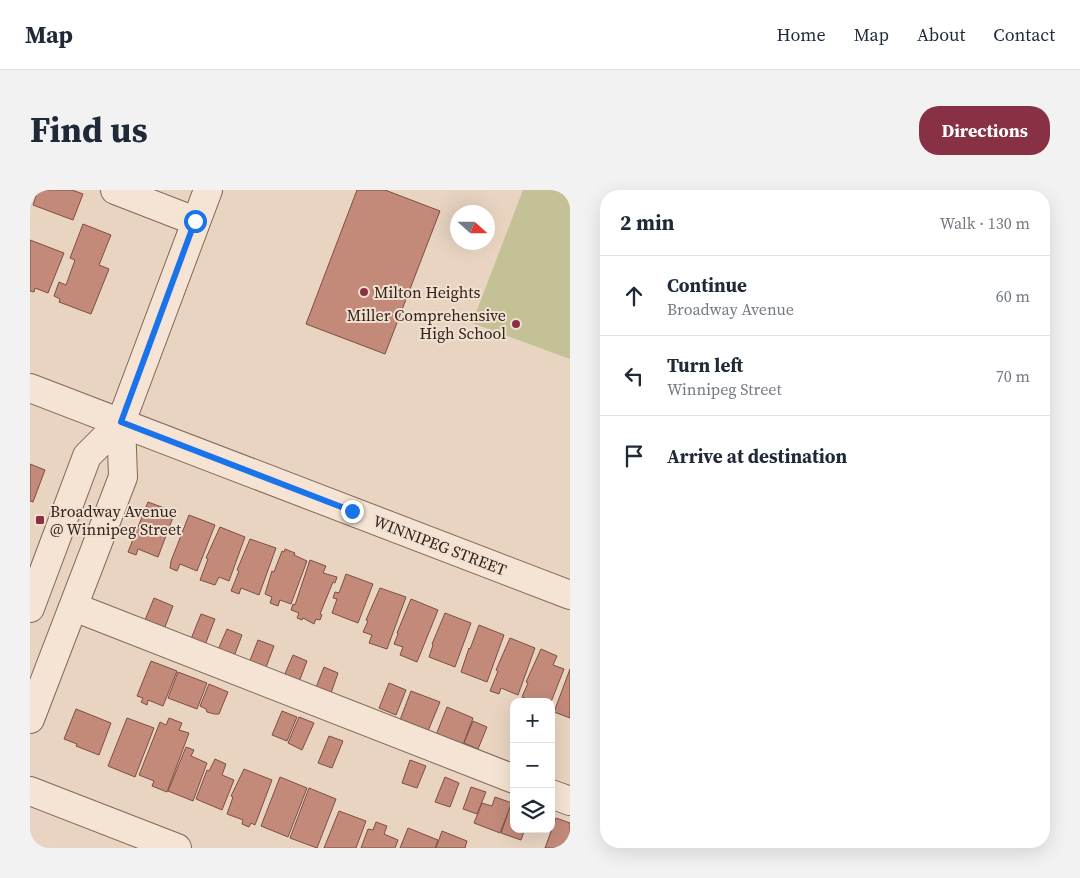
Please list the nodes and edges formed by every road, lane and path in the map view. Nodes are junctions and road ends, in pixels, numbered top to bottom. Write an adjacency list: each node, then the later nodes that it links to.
1 (115, 190): 3 (street)
2 (208, 190): 3 (street)
3 (195, 221): 5 (street)
4 (30, 388): 5 (street, WINNIPEG STREET)
5 (121, 422): 6 (street, WINNIPEG STREET); 7 (street); 8 (street)
6 (570, 594)
7 (32, 597)
8 (74, 607): 9 (street); 10 (street)
9 (30, 719)
10 (510, 777)
11 (30, 792): 14 (street)
12 (555, 795): 13 (street)
13 (570, 801)
14 (177, 848)

